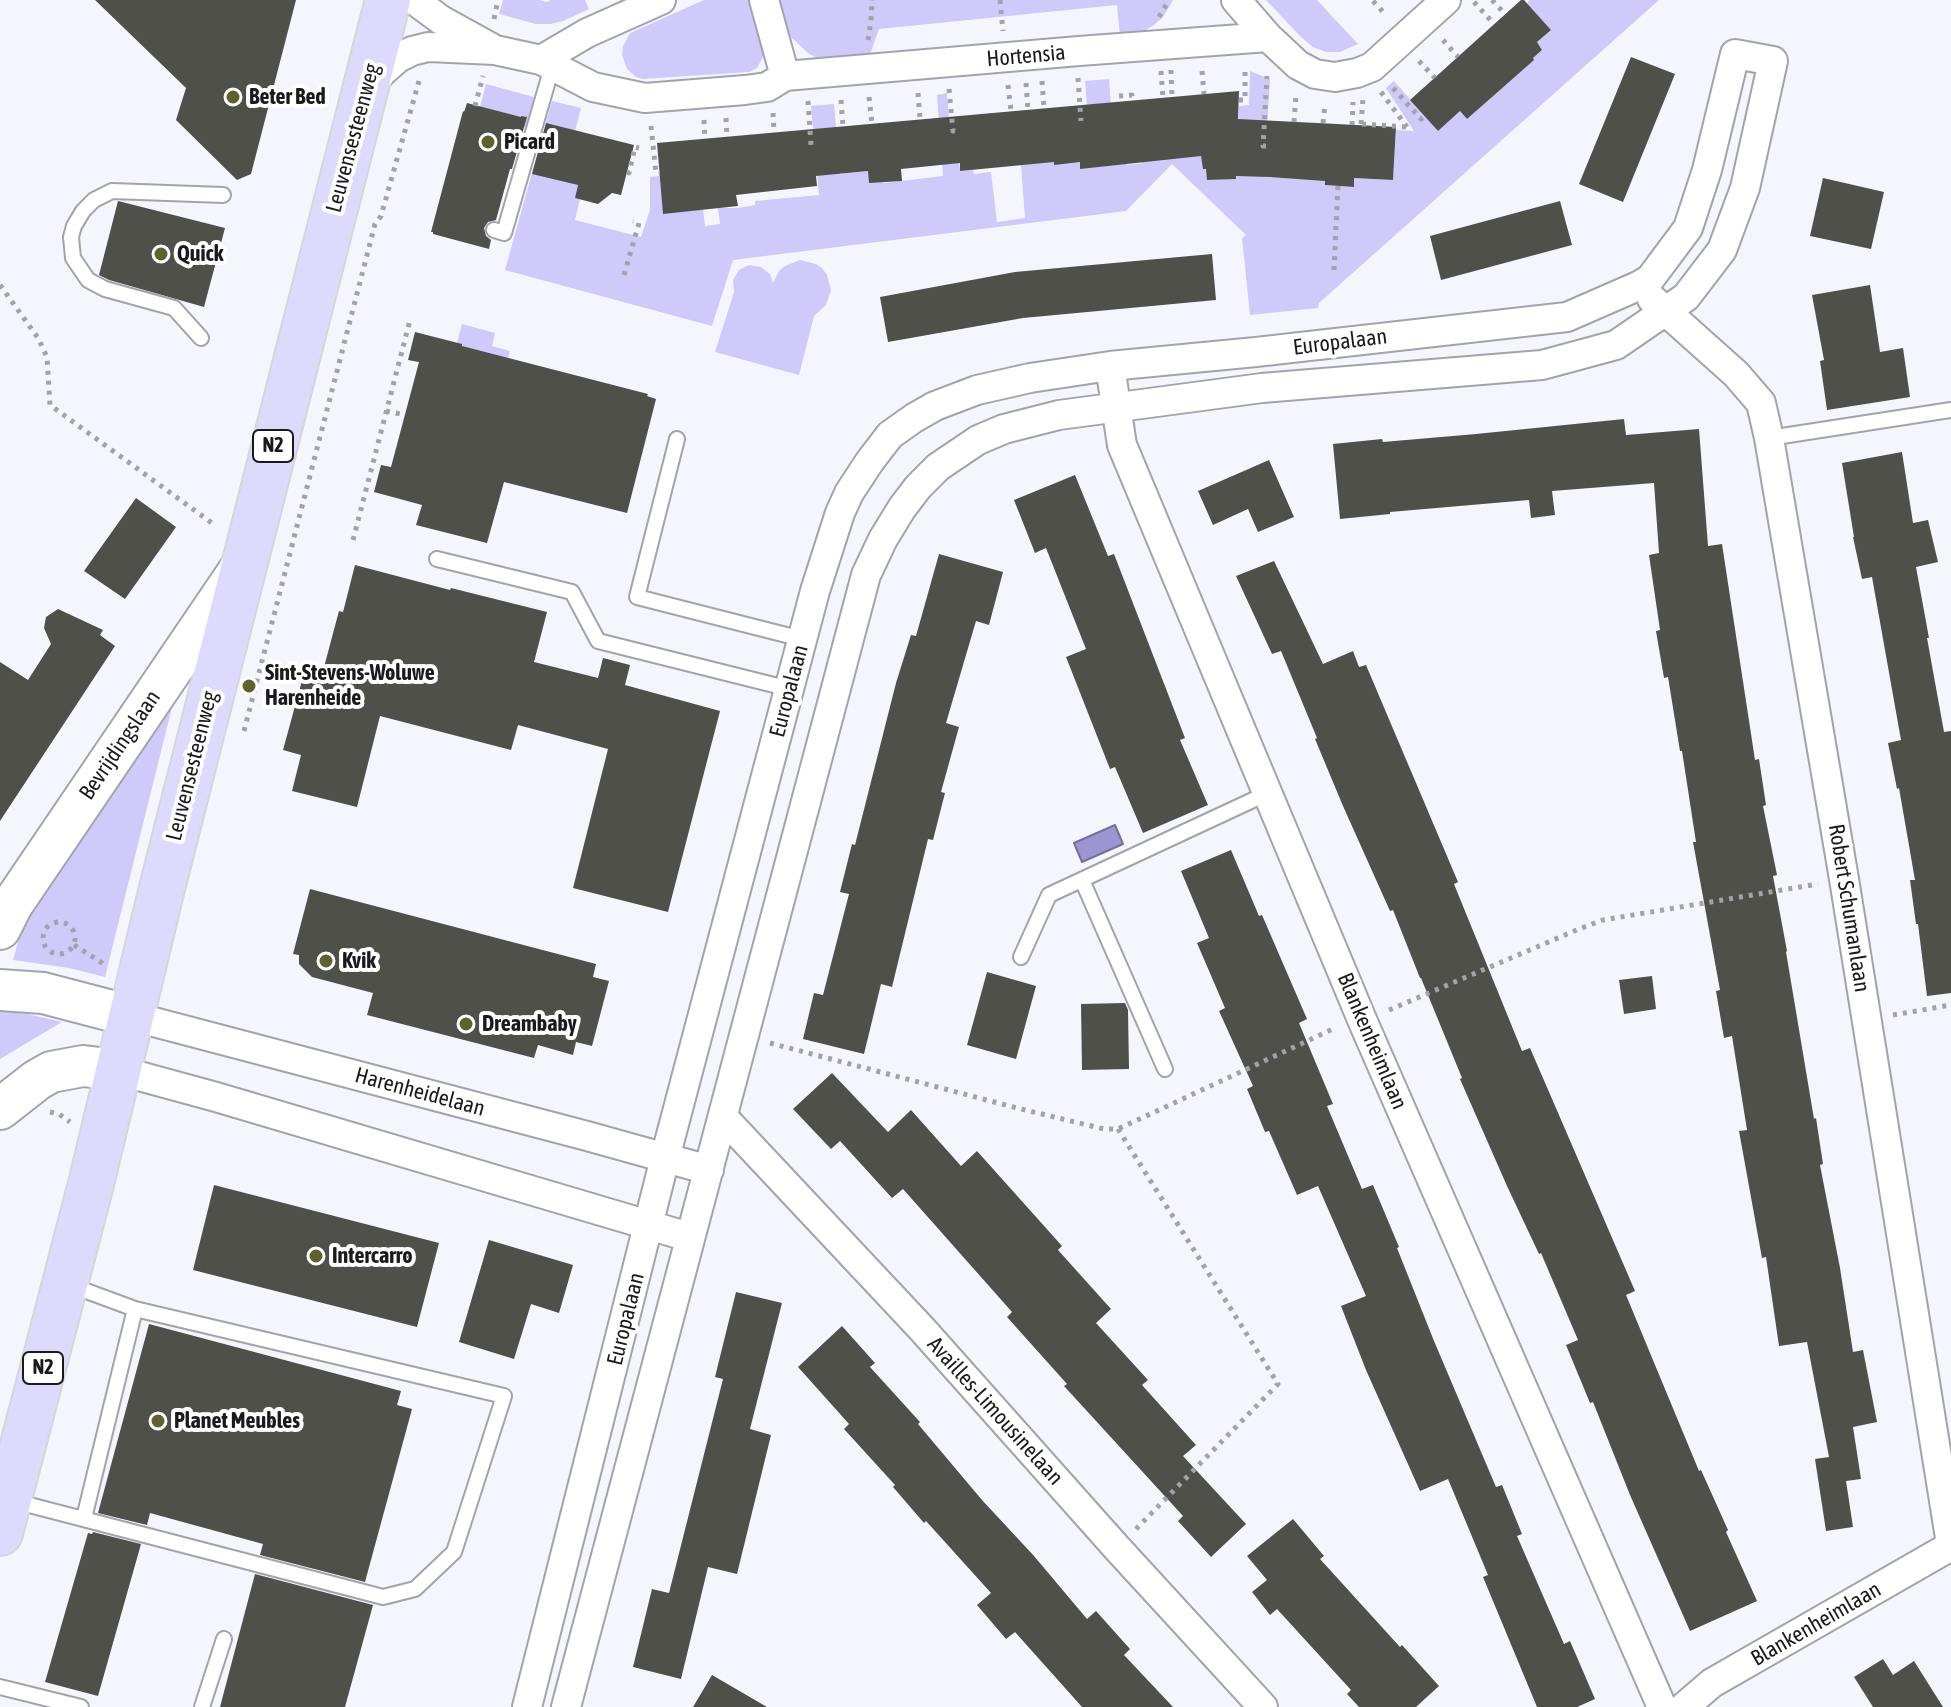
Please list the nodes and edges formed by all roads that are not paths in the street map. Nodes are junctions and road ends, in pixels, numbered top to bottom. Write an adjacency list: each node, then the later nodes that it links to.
1 (388, 0): 11 (main road, Leuvensesteenweg / N2)
2 (414, 0): 8 (street, Hortensia)
3 (661, 0): 9 (street)
4 (764, 0): 10 (street)
5 (1236, 0): 7 (street)
6 (1467, 2): 7 (street)
7 (1268, 37): 10 (street, Hortensia)
8 (489, 63): 9 (street, Hortensia); 11 (street, Hortensia)
9 (546, 63): 10 (street, Hortensia); 13 (lane)
10 (791, 89)
11 (365, 91): 22 (main road, Leuvensesteenweg / N2)
12 (223, 195): 16 (lane)
13 (494, 230)
14 (1638, 286): 15 (street); 15 (street, Europalaan); 17 (street, Europalaan)
15 (1666, 312): 18 (street, Europalaan); 20 (street, Robert Schumanlaan)
16 (201, 338)
17 (1110, 366): 18 (street, Blankenheimlaan); 24 (street, Europalaan)
18 (1115, 406): 26 (street, Blankenheimlaan); 35 (street, Europalaan)
19 (1951, 410): 20 (lane)
20 (1769, 438): 44 (street, Robert Schumanlaan)
21 (677, 439): 24 (lane)
22 (246, 552): 28 (street, Bevrijdingslaan); 31 (main road, Leuvensesteenweg / N2)
23 (437, 559): 25 (lane)
24 (802, 639): 25 (street, Europalaan)
25 (790, 689): 36 (street, Europalaan)
26 (1268, 793): 27 (lane); 52 (street, Blankenheimlaan)
27 (1082, 880): 29 (lane); 32 (lane)
28 (0, 929)
29 (1021, 957)
30 (0, 990): 31 (street)
31 (131, 1016): 33 (main road, Leuvensesteenweg / N2); 36 (street, Harenheidelaan)
32 (1165, 1069)
33 (117, 1070): 34 (street); 38 (street); 40 (main road, Leuvensesteenweg / N2)
34 (0, 1109)
35 (723, 1117): 37 (street, Europalaan); 51 (street, Availles-Limousinelaan)
36 (665, 1158): 37 (street, Harenheidelaan); 38 (street, Europalaan)
37 (709, 1170): 39 (street, Europalaan)
38 (649, 1225): 39 (street); 47 (street, Europalaan)
39 (689, 1237): 48 (street, Europalaan)
40 (66, 1284): 41 (lane); 42 (main road, Leuvensesteenweg / N2)
41 (135, 1309): 43 (lane); 43 (lane)
42 (4, 1516): 43 (lane)
43 (84, 1518)
44 (1951, 1545): 53 (street, Blankenheimlaan)
45 (224, 1639): 50 (lane)
46 (0, 1687): 49 (lane)
47 (530, 1695): 48 (street)
48 (569, 1705)
49 (81, 1707)
50 (202, 1707)
51 (1263, 1707)
52 (1662, 1707)
53 (1684, 1707)

